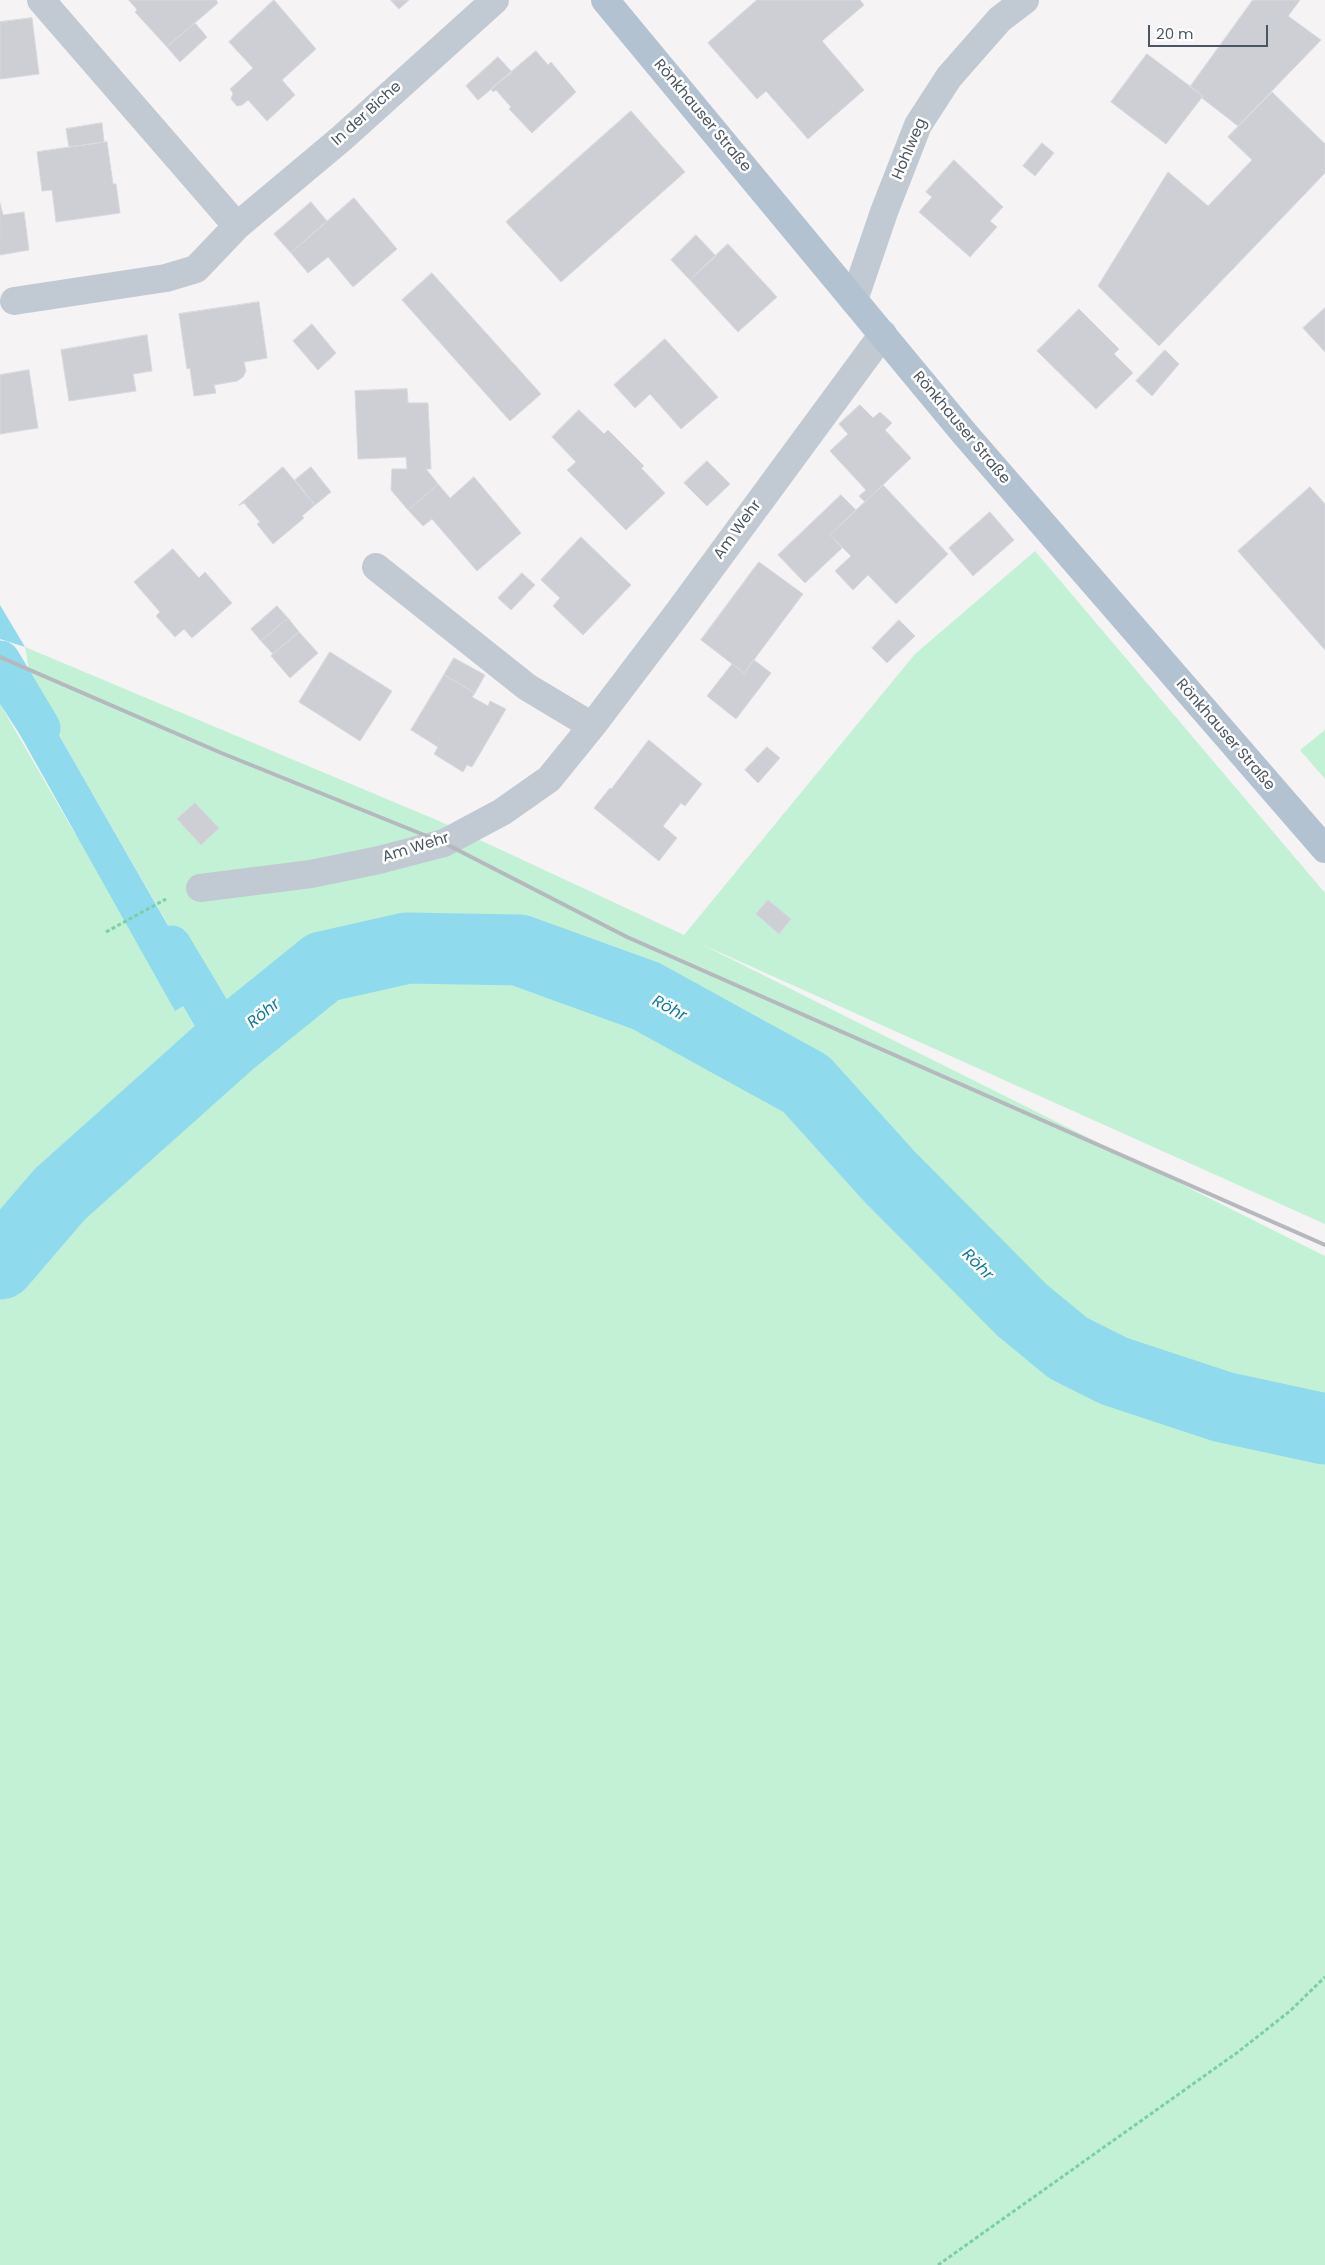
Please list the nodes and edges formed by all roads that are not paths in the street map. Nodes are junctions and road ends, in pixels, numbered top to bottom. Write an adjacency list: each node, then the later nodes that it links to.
1 (41, 0): 5 (street)
2 (495, 0): 5 (street, In der Biche)
3 (605, 0): 6 (main road, Rönkhauser Straße)
4 (1025, 0): 6 (street, Hohlweg)
5 (237, 226): 7 (street, In der Biche)
6 (854, 300): 8 (main road, Rönkhauser Straße)
7 (14, 301)
8 (883, 334): 10 (street, Am Wehr); 11 (main road, Rönkhauser Straße)
9 (376, 567): 10 (street)
10 (592, 726): 12 (street, Am Wehr)
11 (1325, 849)
12 (200, 888)

